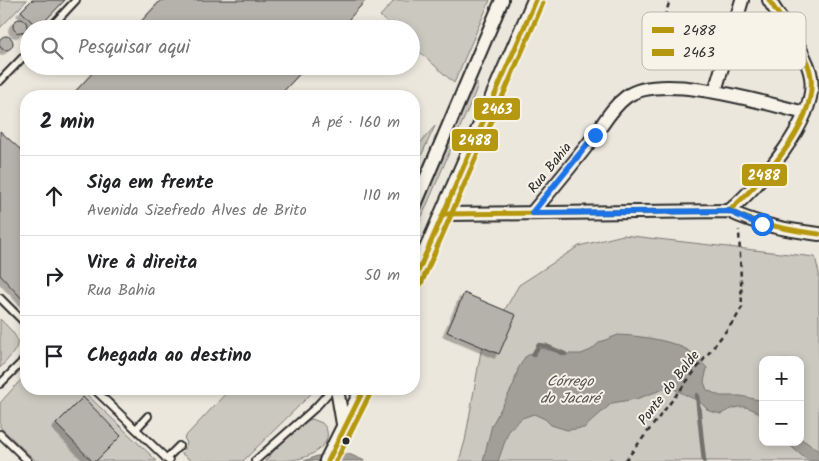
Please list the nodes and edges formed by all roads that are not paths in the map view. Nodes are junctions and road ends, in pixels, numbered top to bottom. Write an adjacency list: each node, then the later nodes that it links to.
1 (76, 0): 8 (lane)
2 (502, 0): 15 (street)
3 (536, 0): 18 (street)
4 (742, 0): 6 (street)
5 (769, 0): 7 (street)
6 (738, 12)
7 (776, 12)
8 (57, 20)
9 (20, 60): 12 (lane)
10 (806, 61): 14 (street)
11 (721, 70): 13 (street)
12 (0, 81)
13 (715, 91): 14 (street, Rua Bahia); 16 (street, Rua Bahia)
14 (805, 113): 17 (street)
15 (420, 193)
16 (532, 213): 17 (street); 18 (street)
17 (733, 213): 19 (street)
18 (444, 214): 20 (street)
19 (819, 234)
20 (420, 268)
21 (0, 298): 22 (lane)
22 (20, 318)
23 (20, 364): 24 (lane)
24 (0, 384)
25 (100, 395): 30 (lane)
26 (327, 395): 37 (lane)
27 (338, 395): 31 (street)
28 (361, 395): 31 (street)
29 (148, 416): 30 (lane)
30 (136, 429): 35 (lane)
31 (344, 430): 34 (street)
32 (0, 434): 36 (lane)
33 (179, 446): 35 (lane)
34 (331, 455)
35 (168, 460)
36 (28, 461)
37 (255, 461)

